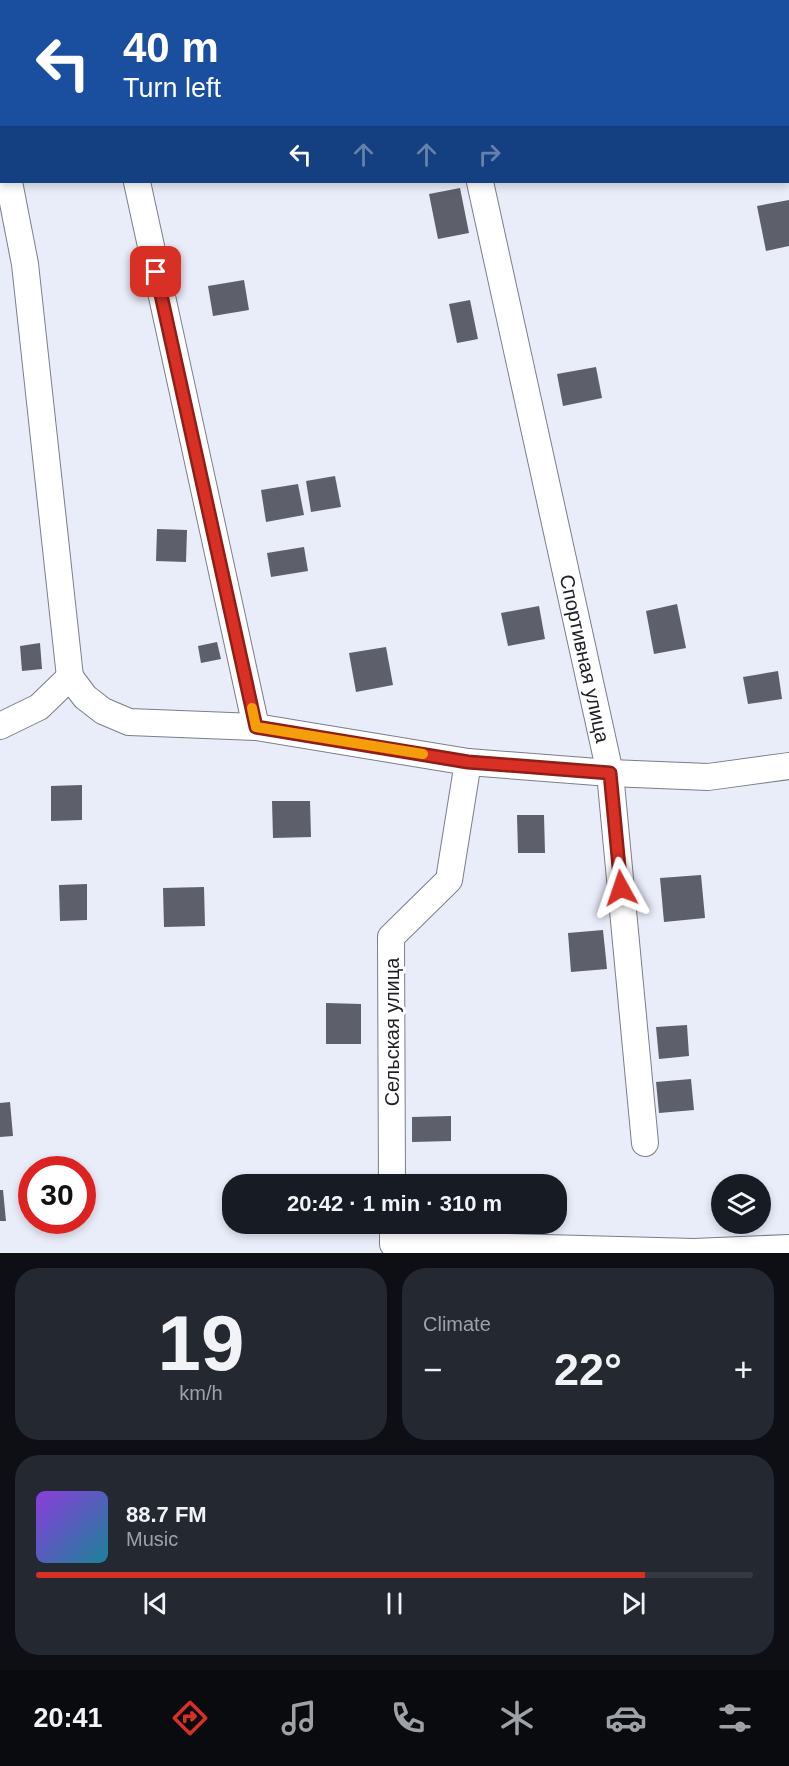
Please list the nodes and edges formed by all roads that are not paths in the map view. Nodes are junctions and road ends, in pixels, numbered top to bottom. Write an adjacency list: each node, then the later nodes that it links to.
1 (9, 183): 4 (street)
2 (136, 183): 6 (street)
3 (480, 183): 9 (street, Спортивная улица)
4 (70, 677): 5 (street); 6 (street)
5 (0, 726)
6 (256, 727): 7 (street)
7 (468, 762): 9 (street); 11 (street, Сельская улица)
8 (789, 766): 9 (street)
9 (610, 773): 10 (street, Спортивная улица)
10 (645, 1143)
11 (392, 1174)
12 (393, 1234): 14 (street)
13 (789, 1248): 14 (street)
14 (460, 1250)

